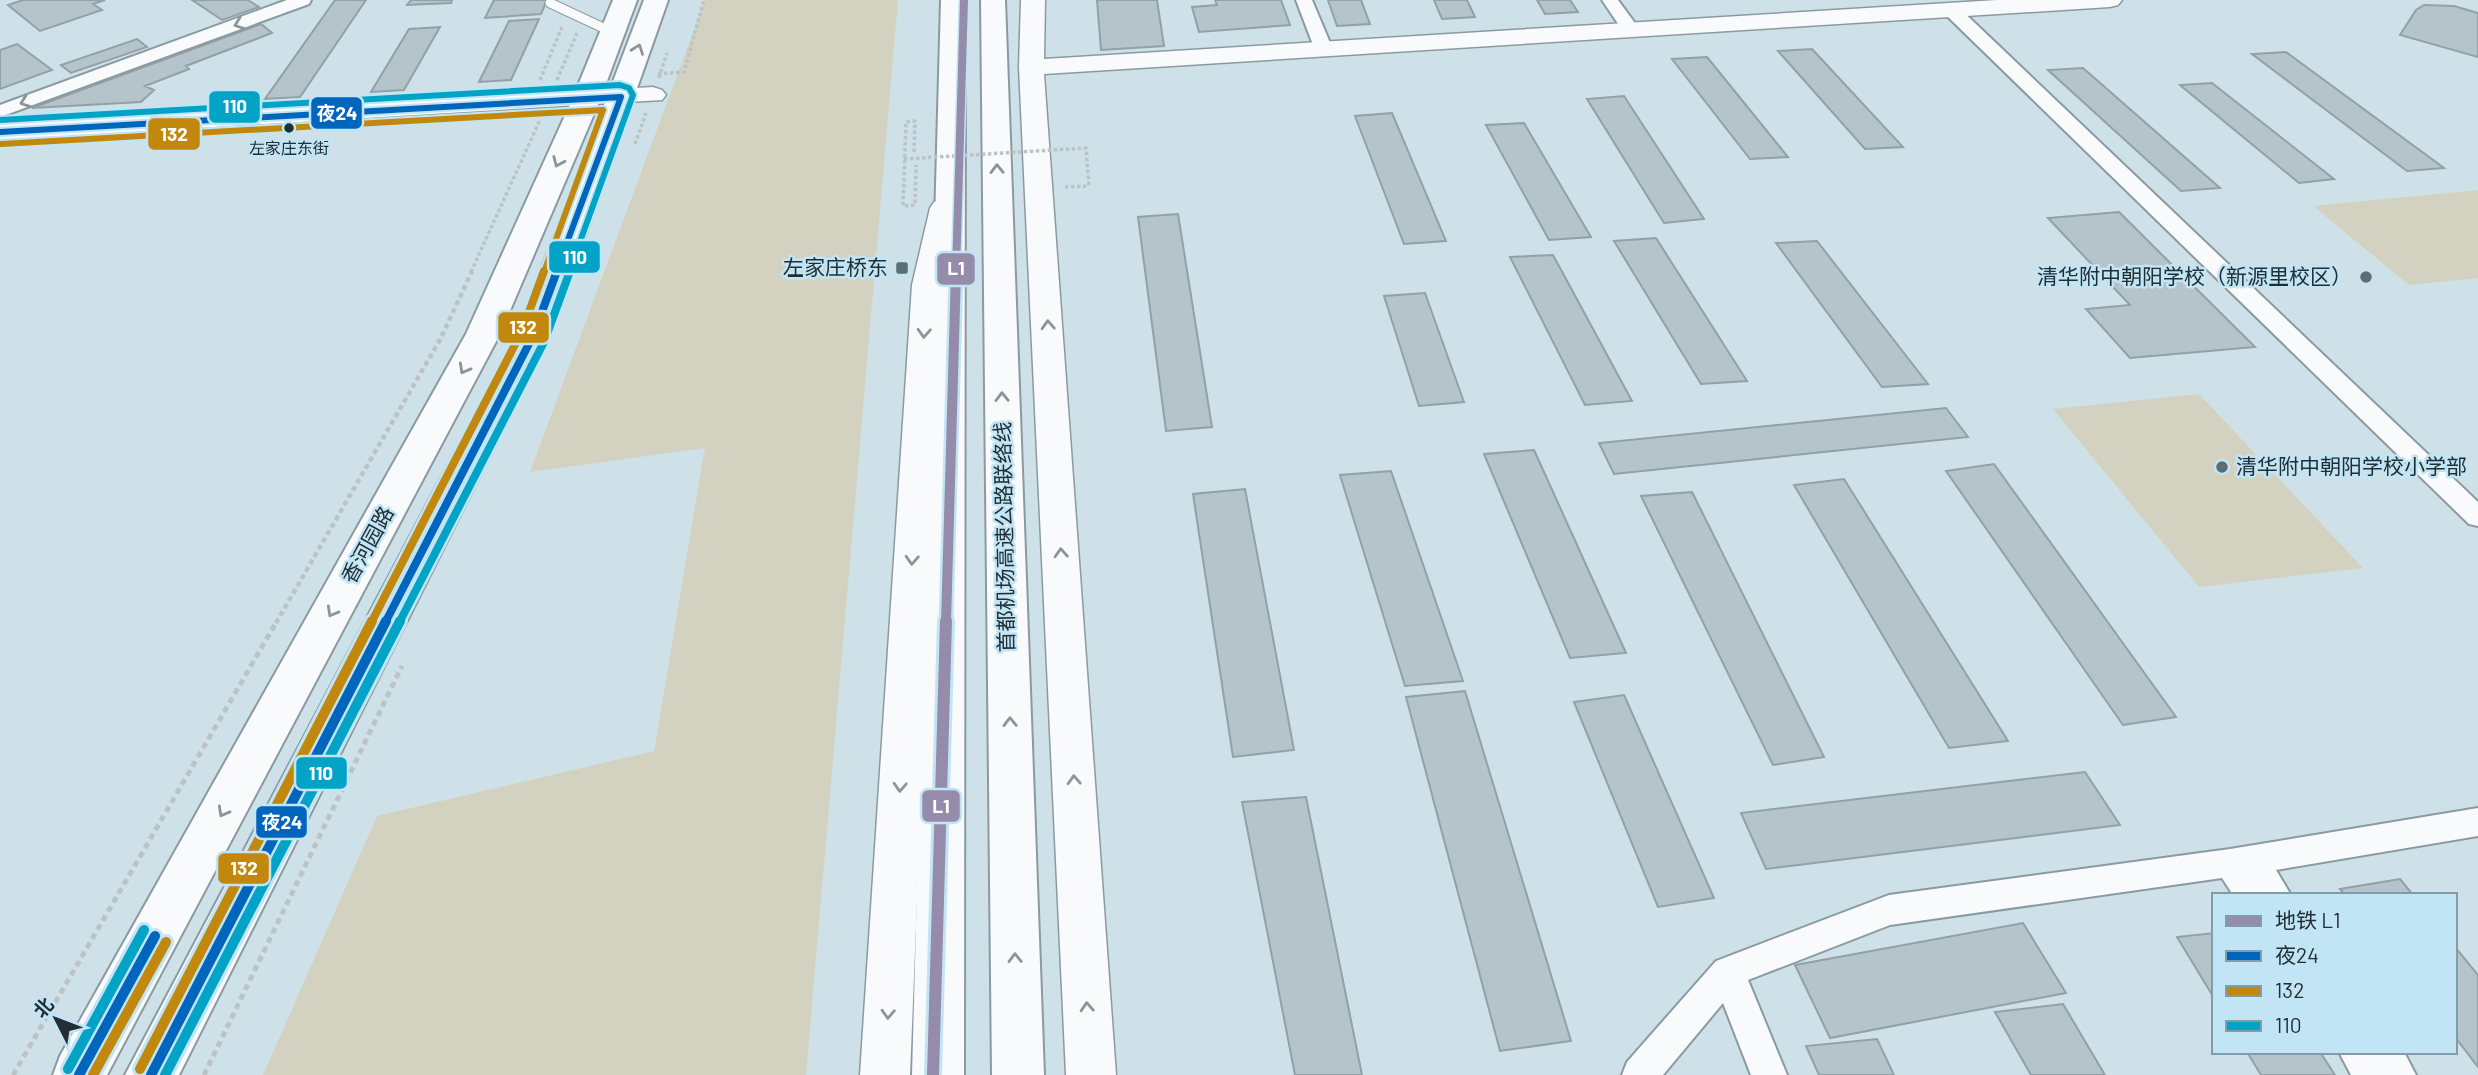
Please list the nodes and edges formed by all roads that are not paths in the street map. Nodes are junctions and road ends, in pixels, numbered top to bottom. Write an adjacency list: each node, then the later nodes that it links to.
1 (303, 0): 17 (street, one-way to 17)
2 (625, 0): 13 (highway, 香河园路)
3 (656, 0): 16 (highway, 香河园路, one-way to 3)
4 (953, 0): 19 (highway)
5 (993, 0): 32 (highway, 首都机场高速公路联络线, one-way to 5)
6 (1033, 0): 15 (main road)
7 (1304, 0): 14 (street)
8 (1610, 0): 12 (street)
9 (2110, 0): 11 (main road)
10 (550, 3): 13 (lane)
11 (1951, 10): 12 (main road); 20 (street)
12 (1631, 30): 14 (main road)
13 (612, 32): 16 (highway, 香河园路)
14 (1324, 50): 15 (main road)
15 (1031, 67): 33 (main road, one-way to 15)
16 (602, 99): 18 (main road); 28 (highway, 香河园路, one-way to 28); 29 (highway, 香河园路)
17 (0, 111)
18 (0, 132)
19 (934, 167): 30 (main road, one-way to 30); 31 (highway)
20 (2478, 517)
21 (2478, 822): 22 (street)
22 (2240, 861): 23 (street); 24 (street); 25 (street)
23 (2250, 893)
24 (2273, 893)
25 (1728, 972): 34 (street); 35 (street)
26 (2358, 1054): 36 (street)
27 (2384, 1054): 37 (street)
28 (79, 1075)
29 (151, 1075)
30 (885, 1075)
31 (938, 1075)
32 (1018, 1075)
33 (1091, 1075)
34 (1640, 1075)
35 (1769, 1075)
36 (2372, 1075)
37 (2398, 1075)

